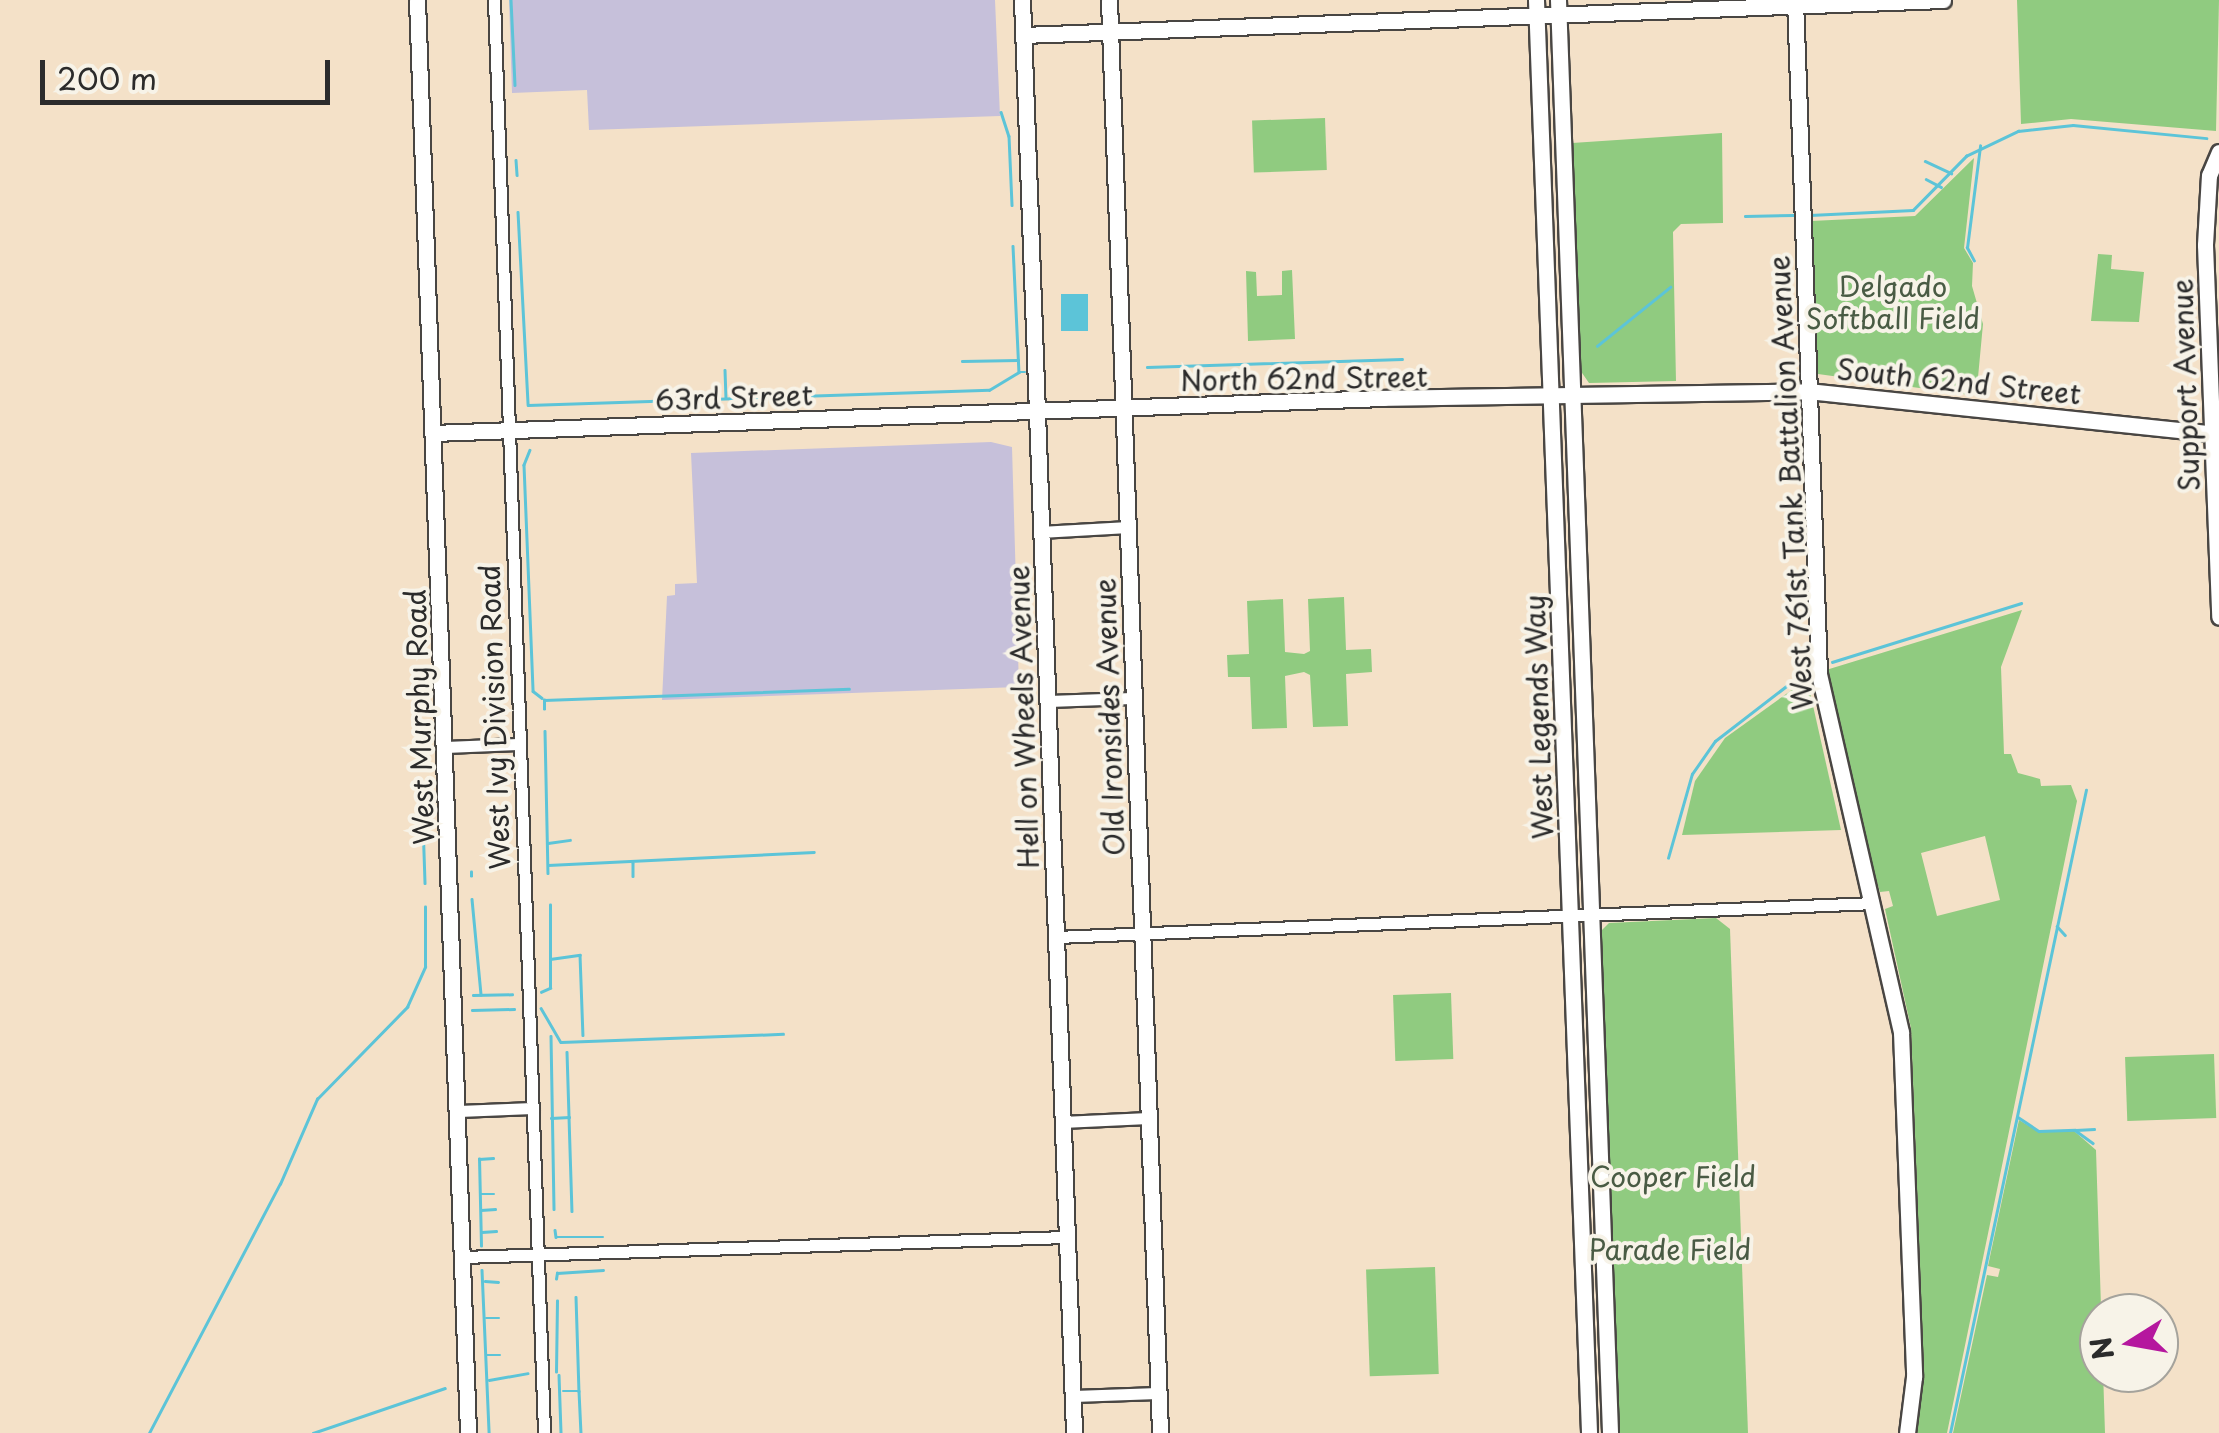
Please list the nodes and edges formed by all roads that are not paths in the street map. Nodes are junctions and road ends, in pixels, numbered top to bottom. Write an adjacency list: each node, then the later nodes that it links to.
1 (417, 0): 18 (street, West Murphy Road)
2 (494, 0): 17 (street, West Ivy Division Road)
3 (1022, 0): 10 (street, Hell on Wheels Avenue)
4 (1109, 0): 9 (street, Old Ironsides Avenue)
5 (1943, 0): 6 (street)
6 (1795, 3): 7 (street); 12 (street, West 761st Tank Battalion Avenue)
7 (1558, 7): 8 (street); 13 (street, West Legends Way)
8 (1536, 8): 9 (street); 14 (street, West Legends Way)
9 (1110, 31): 10 (street); 15 (street, Old Ironsides Avenue)
10 (1023, 35): 16 (street, Hell on Wheels Avenue)
11 (2219, 152): 19 (street, Support Avenue)
12 (1808, 391): 13 (street, South 62nd Street); 19 (street, South 62nd Street); 27 (street, West 761st Tank Battalion Avenue)
13 (1572, 397): 14 (street, North 62nd Street); 28 (street, West Legends Way)
14 (1552, 398): 15 (street, North 62nd Street); 29 (street, West Legends Way)
15 (1123, 408): 16 (street, North 62nd Street); 20 (street, Old Ironsides Avenue)
16 (1037, 412): 17 (street, 63rd Street); 21 (street, Hell on Wheels Avenue)
17 (509, 430): 18 (street, 63rd Street); 25 (street, West Ivy Division Road)
18 (433, 433): 26 (street, West Murphy Road)
19 (2216, 434): 22 (street, Support Avenue)
20 (1127, 527): 21 (street); 23 (street, Old Ironsides Avenue)
21 (1041, 532): 24 (street, Hell on Wheels Avenue)
22 (2219, 617)
23 (1133, 698): 24 (street); 30 (street, Old Ironsides Avenue)
24 (1047, 701): 31 (street, Hell on Wheels Avenue)
25 (518, 744): 26 (street); 32 (street, West Ivy Division Road)
26 (445, 747): 33 (street, West Murphy Road)
27 (1873, 903): 28 (street); 47 (street, West 761st Tank Battalion Avenue)
28 (1591, 916): 29 (street); 46 (street, West Legends Way)
29 (1570, 917): 30 (street); 45 (street, West Legends Way)
30 (1142, 934): 31 (street); 34 (street, Old Ironsides Avenue)
31 (1056, 936): 35 (street, Hell on Wheels Avenue)
32 (533, 1108): 33 (street); 37 (street, West Ivy Division Road)
33 (458, 1111): 38 (street, West Murphy Road)
34 (1148, 1118): 35 (street); 39 (street, Old Ironsides Avenue)
35 (1062, 1122): 36 (street, Hell on Wheels Avenue)
36 (1066, 1237): 37 (street); 40 (street, Hell on Wheels Avenue)
37 (537, 1254): 38 (street); 42 (street, West Ivy Division Road)
38 (463, 1256): 41 (street, West Murphy Road)
39 (1159, 1394): 40 (street); 44 (street, Old Ironsides Avenue)
40 (1072, 1396): 43 (street, Hell on Wheels Avenue)
41 (468, 1433)
42 (544, 1433)
43 (1074, 1433)
44 (1160, 1433)
45 (1588, 1433)
46 (1610, 1433)
47 (1908, 1433)

